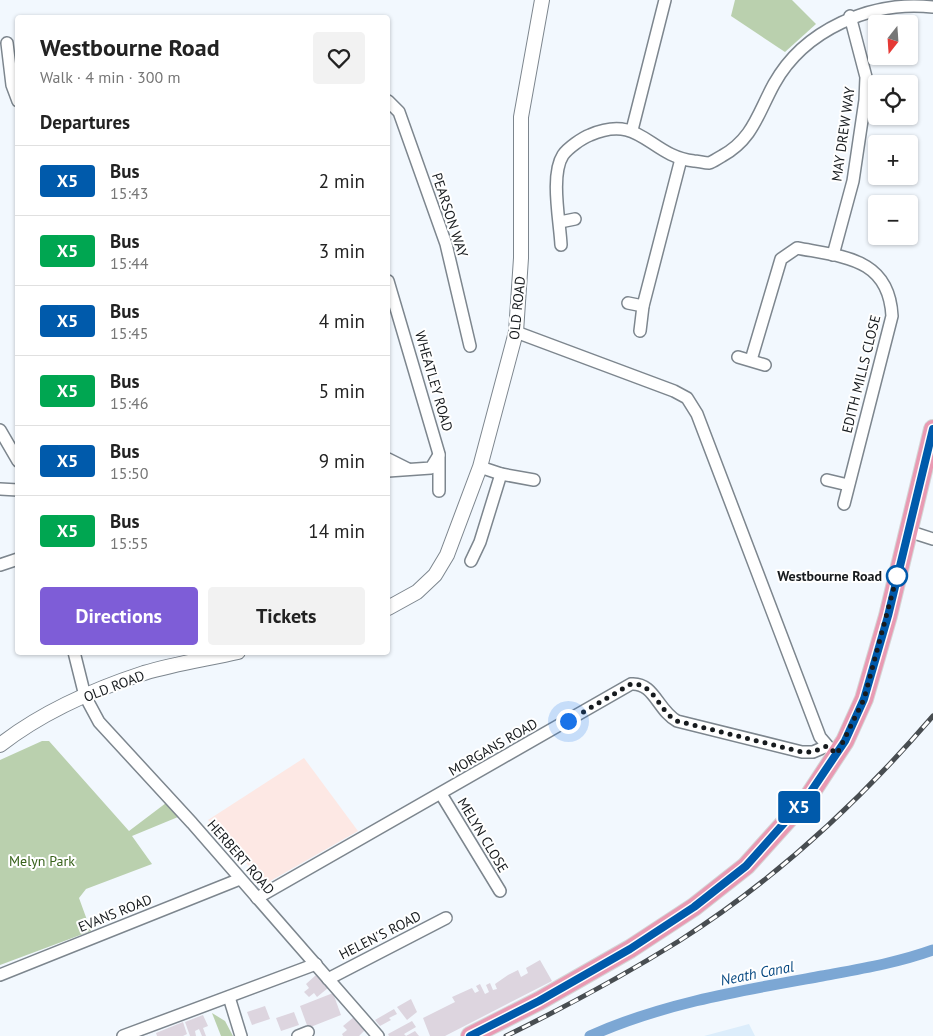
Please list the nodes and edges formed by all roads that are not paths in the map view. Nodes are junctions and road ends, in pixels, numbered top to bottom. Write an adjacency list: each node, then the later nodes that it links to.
1 (542, 0): 18 (street, OLD ROAD)
2 (665, 0): 8 (street)
3 (927, 4): 4 (street)
4 (850, 16): 9 (street); 13 (street, MAY DREW WAY)
5 (7, 43): 6 (street)
6 (15, 93)
7 (390, 102): 19 (street, PEARSON WAY)
8 (632, 130): 9 (street); 11 (street)
9 (681, 159): 16 (street)
10 (575, 219): 11 (street)
11 (560, 222): 12 (street)
12 (561, 245)
13 (833, 255): 21 (street, EDITH MILLS CLOSE); 34 (street, EDITH MILLS CLOSE)
14 (390, 288): 25 (street, WHEATLEY ROAD)
15 (628, 303): 16 (street)
16 (643, 306): 17 (street)
17 (640, 331)
18 (516, 332): 28 (street, OLD ROAD); 49 (street)
19 (470, 346)
20 (738, 357): 21 (street)
21 (751, 360): 22 (street)
22 (765, 365)
23 (933, 429): 39 (main road)
24 (0, 430): 26 (street)
25 (440, 454): 29 (street); 37 (street, WHEATLEY ROAD)
26 (15, 457)
27 (390, 461): 29 (street)
28 (480, 466): 31 (street); 44 (street, OLD ROAD)
29 (408, 469): 30 (street)
30 (390, 471)
31 (501, 474): 32 (street); 42 (street)
32 (534, 480)
33 (827, 480): 34 (street)
34 (848, 485): 38 (street, EDITH MILLS CLOSE)
35 (0, 489): 36 (street)
36 (15, 490)
37 (439, 491)
38 (844, 504)
39 (908, 531): 40 (street); 49 (main road)
40 (933, 539)
41 (15, 560): 43 (street)
42 (471, 561)
43 (0, 565)
44 (390, 607)
45 (75, 655): 47 (street, HERBERT ROAD)
46 (225, 655): 47 (street, OLD ROAD)
47 (85, 696): 48 (street, OLD ROAD); 51 (street, HERBERT ROAD)
48 (0, 744)
49 (832, 750): 50 (street, MORGANS ROAD); 62 (main road)
50 (441, 794): 52 (street, MELYN CLOSE); 53 (street, MORGANS ROAD)
51 (240, 879): 53 (street, HERBERT ROAD); 56 (street, EVANS ROAD)
52 (500, 891)
53 (257, 898): 55 (street, HERBERT ROAD)
54 (446, 918): 57 (street, HELEN'S ROAD)
55 (316, 964): 57 (street, HERBERT ROAD); 58 (street)
56 (0, 975)
57 (328, 979): 61 (street, HERBERT ROAD)
58 (228, 997): 59 (street); 60 (street)
59 (123, 1036)
60 (241, 1036)
61 (378, 1036)
62 (470, 1036)

